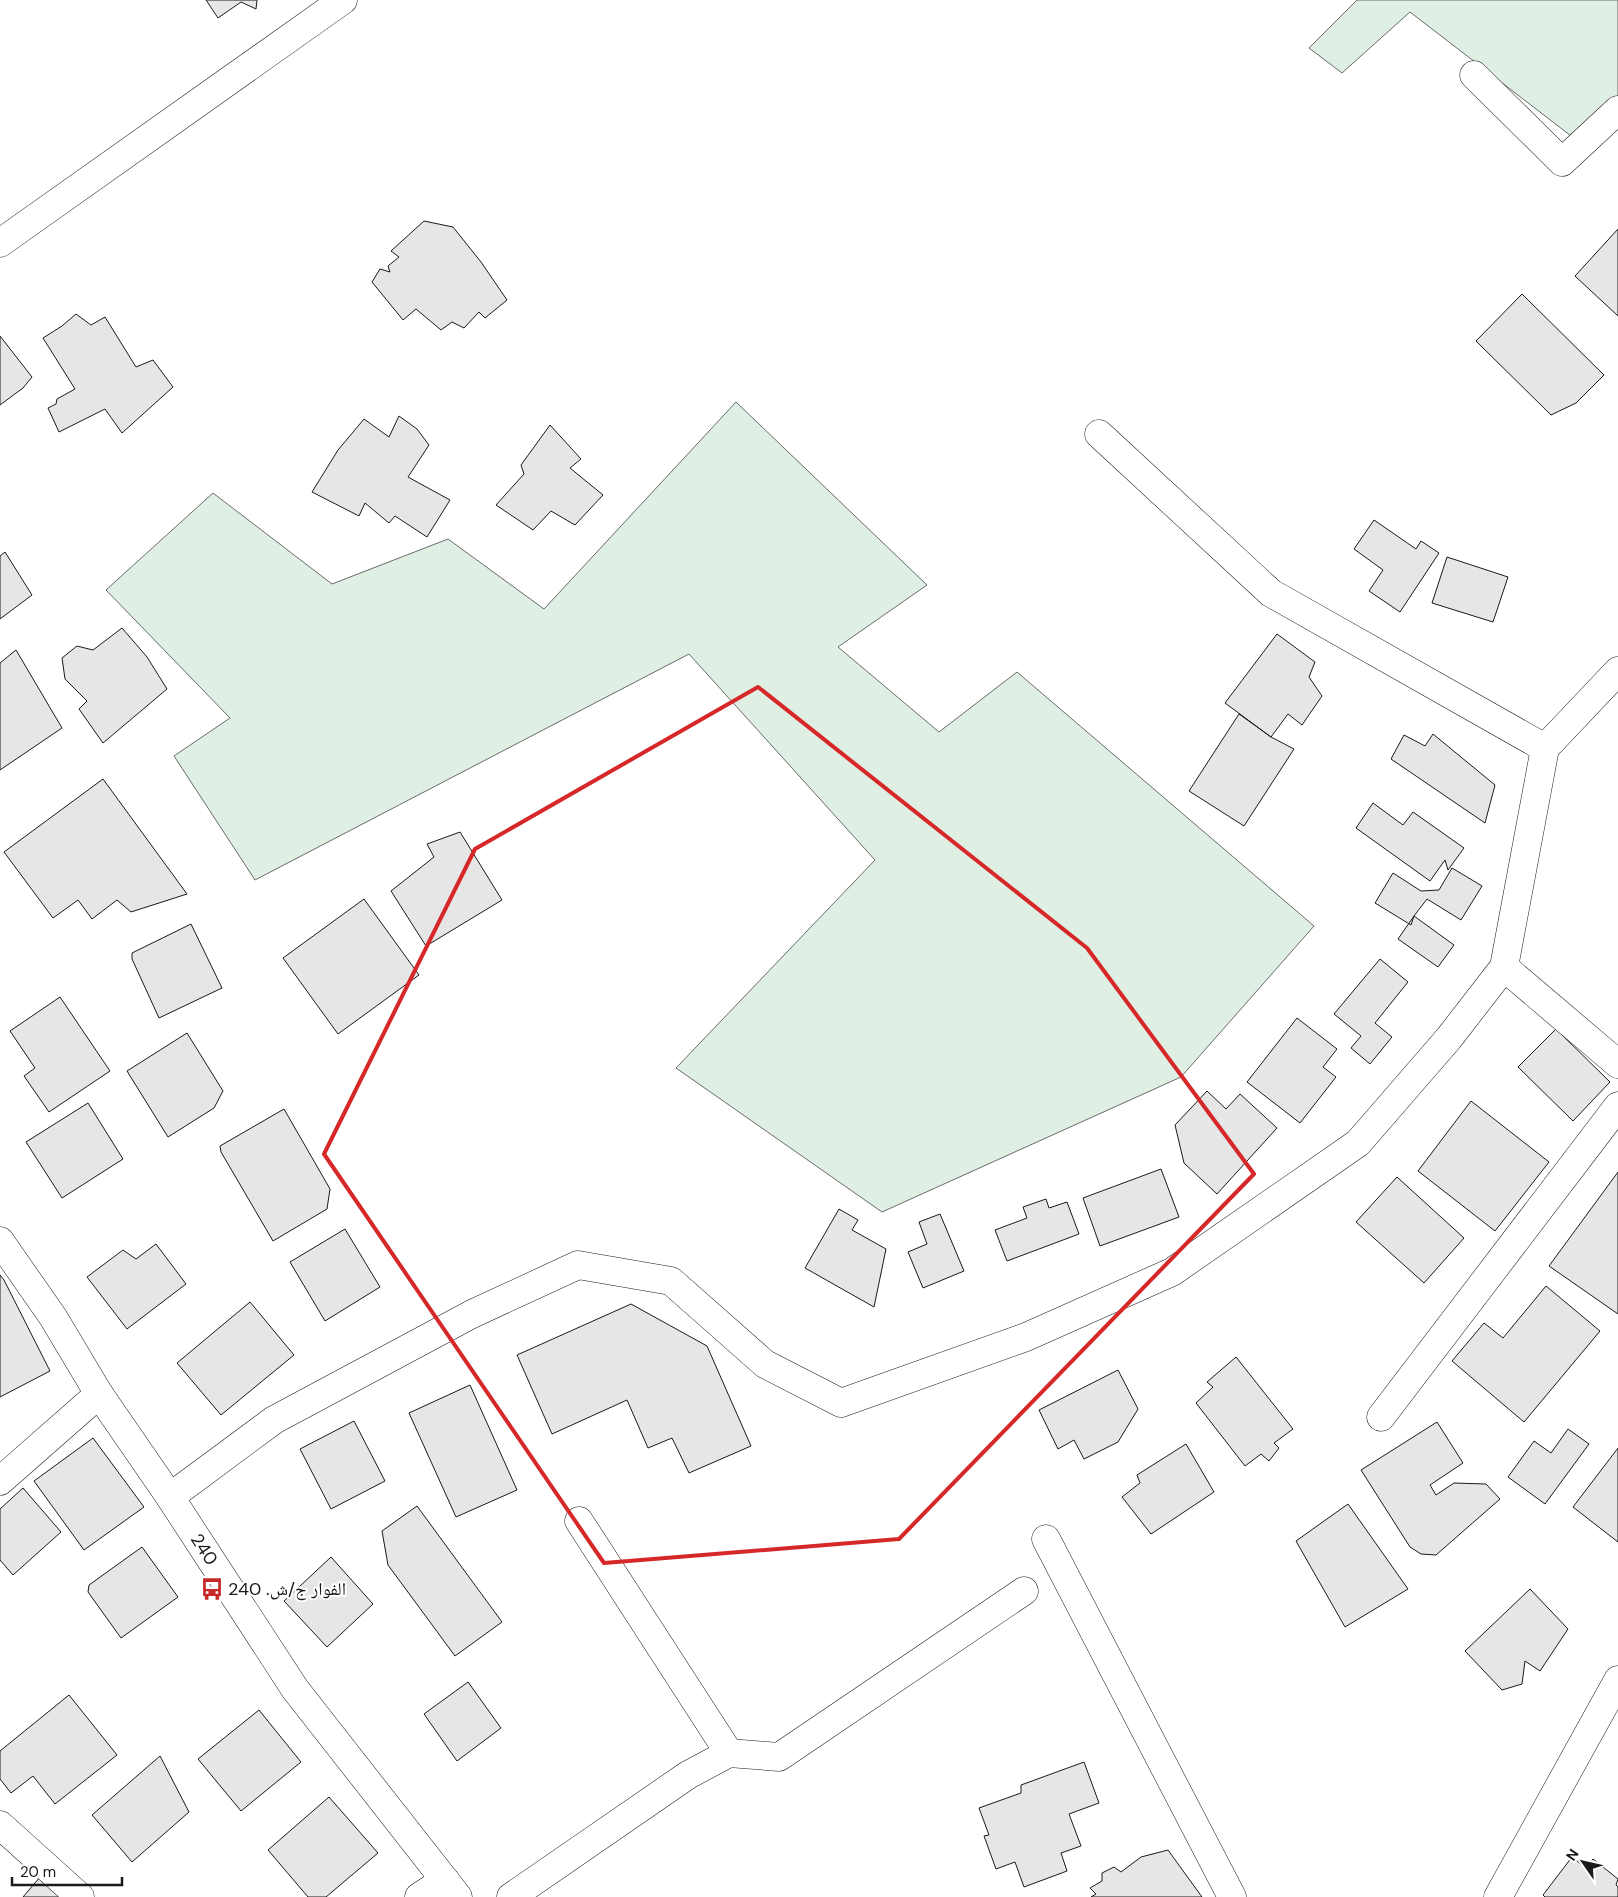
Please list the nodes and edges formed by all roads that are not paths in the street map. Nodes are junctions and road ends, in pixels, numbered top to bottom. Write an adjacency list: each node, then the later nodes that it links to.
1 (343, 0): 4 (street)
2 (1474, 74): 3 (street)
3 (1618, 110)
4 (0, 243)
5 (1099, 434): 7 (street)
6 (1618, 671): 7 (street)
7 (1546, 748): 8 (street)
8 (1504, 967): 9 (street); 15 (street)
9 (1618, 1064)
10 (1618, 1106): 13 (street)
11 (0, 1241): 12 (street, 240)
12 (99, 1394): 14 (street); 15 (street, 240)
13 (1381, 1417)
14 (0, 1481)
15 (170, 1497): 22 (street, 240)
16 (579, 1522): 20 (street)
17 (1046, 1539): 26 (street)
18 (1024, 1591): 20 (street)
19 (1618, 1680): 27 (street)
20 (729, 1753): 25 (street)
21 (0, 1825): 23 (street)
22 (452, 1888): 24 (street)
23 (80, 1897)
24 (419, 1897)
25 (510, 1897)
26 (1232, 1897)
27 (1498, 1897)

